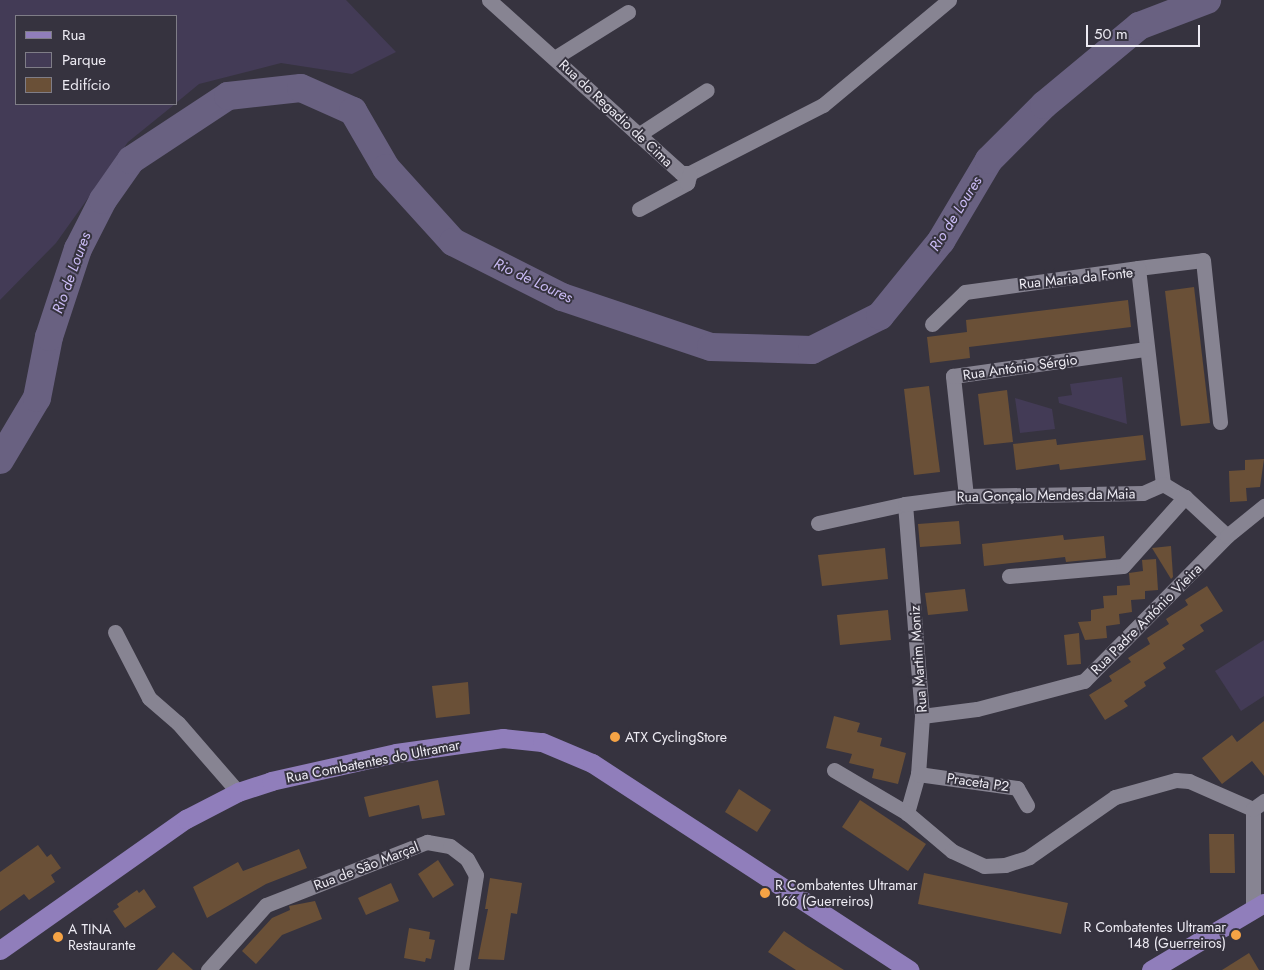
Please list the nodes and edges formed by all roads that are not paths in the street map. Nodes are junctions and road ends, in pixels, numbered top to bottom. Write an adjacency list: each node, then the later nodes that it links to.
1 (490, 0): 4 (street, Rua do Regadio de Cima)
2 (949, 0): 7 (street, Rua do Regadio de Cima)
3 (628, 12): 4 (street)
4 (556, 57): 6 (street, Rua do Regadio de Cima)
5 (707, 90): 6 (street)
6 (638, 135): 7 (street, Rua do Regadio de Cima)
7 (690, 173): 8 (street)
8 (640, 209)
9 (1138, 268): 10 (street, Rua Maria da Fonte); 11 (street, Rua Maria da Fonte); 12 (street)
10 (932, 324)
11 (1146, 349): 13 (street, Rua Maria da Fonte); 14 (street, Rua António Sérgio)
12 (1220, 422)
13 (1163, 484): 14 (street, Rua Gonçalo Mendes da Maia); 15 (street)
14 (966, 496): 16 (street, Rua Gonçalo Mendes da Maia)
15 (1185, 497): 19 (street); 20 (street)
16 (905, 504): 18 (street, Rua Gonçalo Mendes da Maia); 22 (street, Rua Martim Moniz)
17 (1264, 506): 19 (street, Rua Padre António Vieira)
18 (818, 523)
19 (1228, 536): 22 (street, Rua Padre António Vieira)
20 (1009, 576)
21 (115, 632): 25 (street)
22 (922, 716): 24 (street, Rua Martim Moniz)
23 (834, 770): 28 (street)
24 (918, 774): 26 (street, Praceta P2); 28 (street, Rua Martim Moniz)
25 (238, 792): 31 (main road, Rua Combatentes do Ultramar); 34 (main road, Rua Combatentes do Ultramar)
26 (1027, 805)
27 (1258, 805): 28 (street); 29 (street)
28 (907, 813)
29 (1259, 858): 30 (street)
30 (1259, 906): 35 (main road)
31 (0, 950)
32 (208, 970): 33 (street, Rua de São Marçal)
33 (461, 970)
34 (910, 970)
35 (1151, 970)

